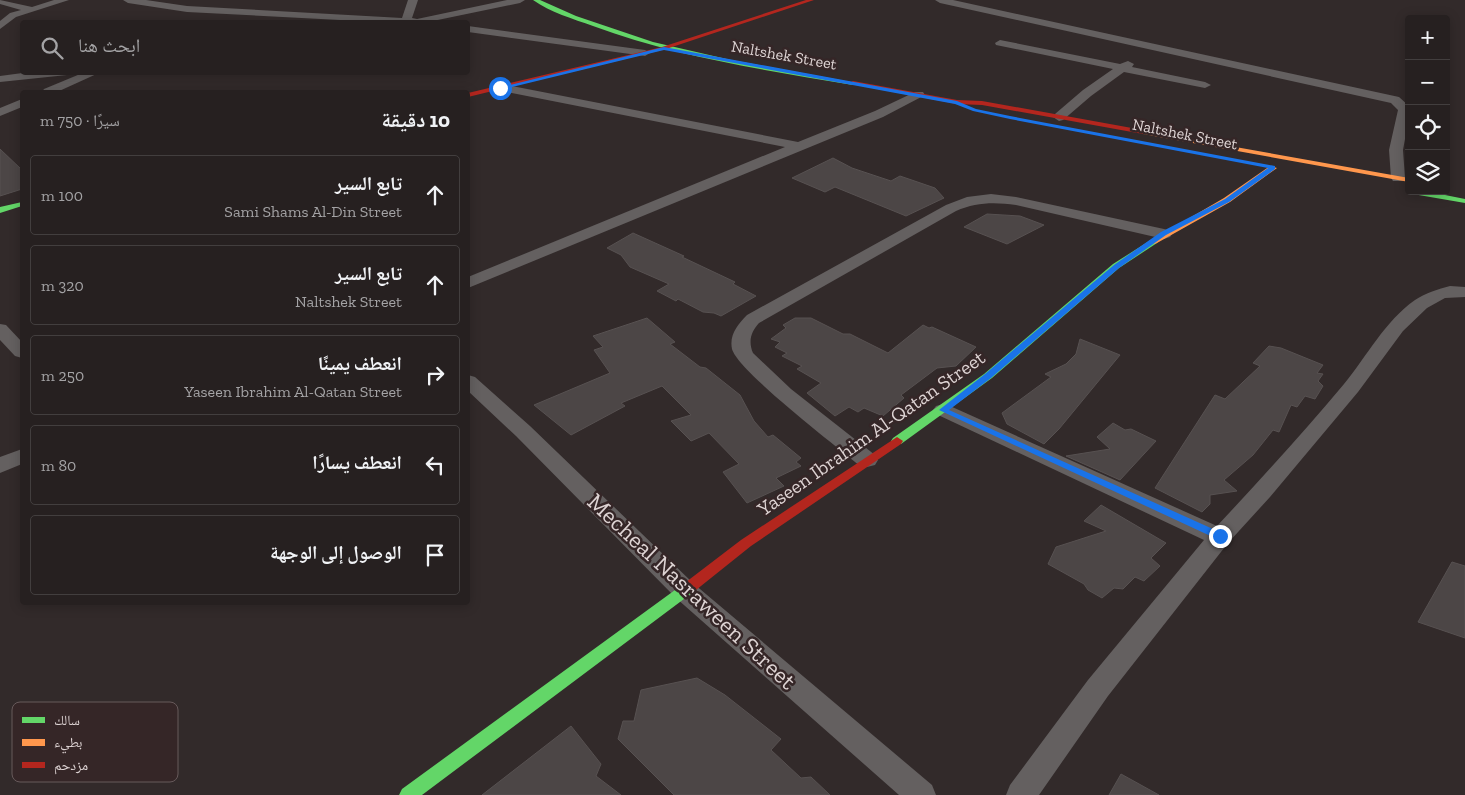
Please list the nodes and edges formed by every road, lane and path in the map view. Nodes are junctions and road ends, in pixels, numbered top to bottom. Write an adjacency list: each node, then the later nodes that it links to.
1 (64, 0): 10 (street)
2 (128, 0): 11 (street)
3 (208, 0): 11 (street)
4 (413, 0): 16 (street)
5 (520, 0): 17 (street)
6 (536, 0): 22 (main road, Naltshek Street)
7 (811, 0): 22 (main road)
8 (940, 0): 21 (street)
9 (0, 1): 10 (street)
10 (30, 9): 13 (street)
11 (187, 9): 14 (street); 15 (street)
12 (0, 16): 13 (street)
13 (11, 16): 18 (street)
14 (177, 16)
15 (380, 20)
16 (415, 20)
17 (425, 20)
18 (0, 26)
19 (470, 29): 23 (street)
20 (1000, 43): 24 (street)
21 (1152, 46): 24 (street); 40 (street)
22 (664, 48): 23 (main road); 32 (main road, Naltshek Street)
23 (645, 53): 29 (main road)
24 (1122, 68): 28 (street); 36 (street)
25 (38, 75): 27 (street)
26 (89, 75): 30 (street)
27 (0, 79)
28 (1205, 85)
29 (500, 88): 31 (main road); 37 (street)
30 (53, 90)
31 (470, 95)
32 (919, 95): 33 (main road, Naltshek Street); 37 (street)
33 (957, 102): 36 (main road, Naltshek Street); 38 (main road, Naltshek Street)
34 (20, 104): 35 (street)
35 (0, 112)
36 (1060, 117): 40 (main road, Naltshek Street)
37 (798, 146): 49 (street)
38 (1278, 168): 48 (main road, Yaseen Ibrahim Al-Qatan Street)
39 (1337, 179): 42 (main road)
40 (1403, 179)
41 (1450, 188): 43 (main road)
42 (1405, 190)
43 (1465, 190)
44 (1434, 195): 45 (main road)
45 (1465, 200)
46 (20, 205): 47 (main road)
47 (0, 210)
48 (1164, 234): 54 (main road, Yaseen Ibrahim Al-Qatan Street); 56 (street)
49 (470, 282)
50 (1465, 292): 58 (street)
51 (0, 329): 52 (street)
52 (20, 350)
53 (470, 383): 59 (street, Mecheal Nasraween Street)
54 (943, 410): 56 (main road, Yaseen Ibrahim Al-Qatan Street); 58 (street)
55 (20, 457): 57 (street)
56 (867, 460): 59 (main road, Yaseen Ibrahim Al-Qatan Street)
57 (0, 466)
58 (1220, 536): 62 (street)
59 (685, 591): 60 (main road, Yaseen Ibrahim Al-Qatan Street); 61 (street, Mecheal Nasraween Street)
60 (423, 790)
61 (921, 795)
62 (1021, 795)

